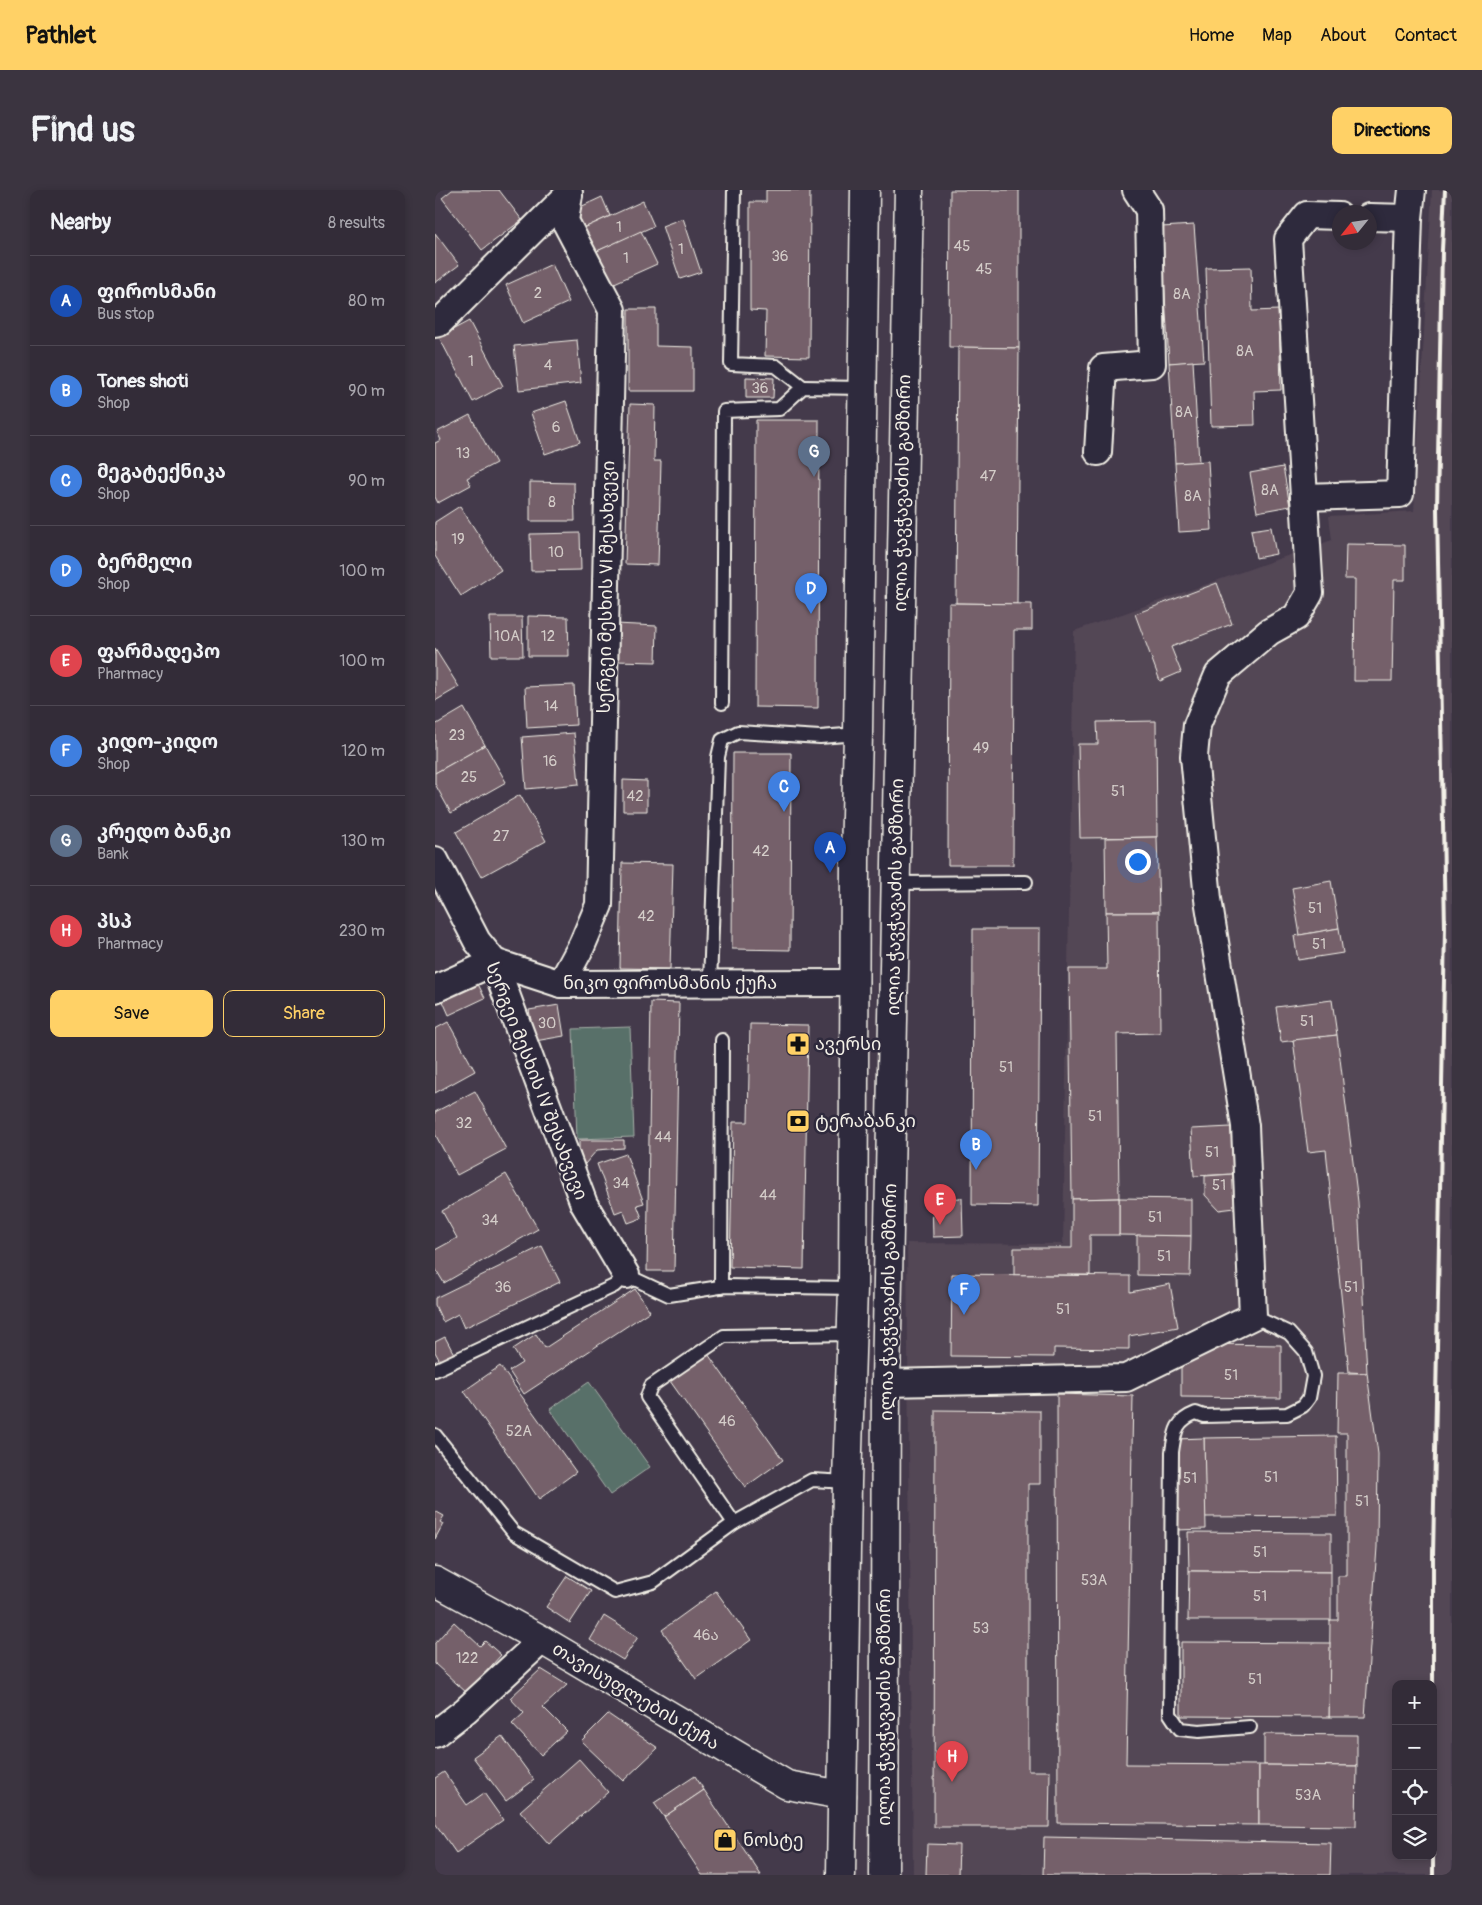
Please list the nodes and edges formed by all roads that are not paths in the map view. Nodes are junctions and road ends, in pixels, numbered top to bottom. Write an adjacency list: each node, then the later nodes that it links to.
1 (734, 190): 11 (lane)
2 (865, 190): 12 (main road, ილია ჭავჭავაძის გამზირი)
3 (909, 190): 19 (main road, ილია ჭავჭავაძის გამზირი)
4 (1136, 190): 13 (street)
5 (1412, 190): 9 (street)
6 (570, 191): 10 (street); 22 (street, სერგეი მესხის VI შესახვევი)
7 (1332, 216): 14 (street)
8 (1377, 217): 9 (street)
9 (1409, 218): 14 (street)
10 (435, 324)
11 (803, 387): 12 (lane); 15 (lane)
12 (863, 388): 16 (main road, ილია ჭავჭავაძის გამზირი)
13 (1098, 452)
14 (1304, 497): 29 (street)
15 (721, 704)
16 (858, 734): 21 (main road, ილია ჭავჭავაძის გამზირი); 23 (lane)
17 (435, 860): 20 (street, სერგეი მესხის IV შესახვევი)
18 (1026, 882): 19 (lane)
19 (896, 883): 32 (main road, ილია ჭავჭავაძის გამზირი)
20 (494, 962): 22 (street, ნიკო ფიროსმანის ქუჩა); 24 (street); 26 (street, სერგეი მესხის IV შესახვევი)
21 (855, 983): 23 (street, ნიკო ფიროსმანის ქუჩა); 28 (main road, ილია ჭავჭავაძის გამზირი)
22 (561, 984): 23 (street, ნიკო ფიროსმანის ქუჩა)
23 (710, 984)
24 (435, 989)
25 (723, 1040): 27 (lane)
26 (626, 1275): 27 (lane); 31 (lane)
27 (721, 1287): 28 (lane)
28 (853, 1288): 30 (main road, ილია ჭავჭავაძის გამზირი)
29 (1253, 1316): 32 (street); 38 (lane)
30 (851, 1334): 34 (main road, ილია ჭავჭავაძის გამზირი); 35 (lane)
31 (435, 1370)
32 (886, 1383): 42 (main road, ილია ჭავჭავაძის გამზირი)
33 (435, 1435): 35 (lane)
34 (847, 1482): 35 (lane); 40 (main road, ილია ჭავჭავაძის გამზირი)
35 (734, 1523)
36 (435, 1581): 37 (main road, თავისუფლების ქუჩა)
37 (542, 1640): 39 (street); 40 (main road, თავისუფლების ქუჩა)
38 (1250, 1727)
39 (435, 1734)
40 (841, 1795): 41 (main road, ილია ჭავჭავაძის გამზირი)
41 (841, 1875)
42 (884, 1875)

